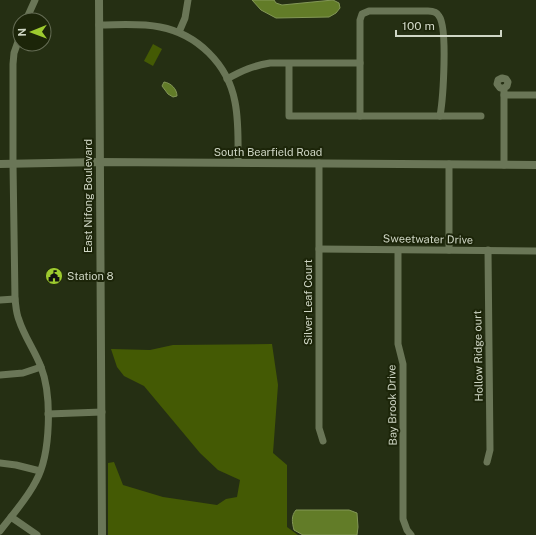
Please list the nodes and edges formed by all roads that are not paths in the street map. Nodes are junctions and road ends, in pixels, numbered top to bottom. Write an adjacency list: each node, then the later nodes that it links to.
1 (35, 0): 4 (street)
2 (99, 0): 5 (street, East Nifong Boulevard)
3 (188, 0): 6 (street)
4 (30, 12)
5 (99, 25): 6 (street); 15 (street, East Nifong Boulevard)
6 (179, 32): 10 (street)
7 (14, 52): 19 (street)
8 (360, 63): 9 (street); 12 (street); 13 (street)
9 (289, 64): 10 (street); 12 (street)
10 (228, 79): 16 (street)
11 (536, 95): 21 (street)
12 (360, 116): 13 (street)
13 (440, 116): 14 (street)
14 (481, 116)
15 (99, 162): 16 (street, South Bearfield Road); 19 (street, South Bearfield Road); 32 (street, East Nifong Boulevard)
16 (238, 162): 17 (street, South Bearfield Road)
17 (319, 163): 20 (street, South Bearfield Road); 23 (street, Silver Leaf Court)
18 (0, 164): 19 (street, South Bearfield Road)
19 (13, 164): 28 (street)
20 (449, 164): 21 (street, South Bearfield Road); 25 (street)
21 (504, 165): 22 (street, South Bearfield Road)
22 (536, 165)
23 (319, 248): 24 (street, Sweetwater Drive); 34 (street, Silver Leaf Court)
24 (398, 250): 25 (street, Sweetwater Drive); 42 (street, Bay Brook Drive)
25 (449, 250): 26 (street, Sweetwater Drive)
26 (488, 250): 27 (street, Sweetwater Drive); 35 (street, Hollow Ridge ourt)
27 (536, 251)
28 (15, 299): 29 (street); 30 (street)
29 (0, 300)
30 (41, 367): 31 (street); 33 (street)
31 (0, 375)
32 (102, 412): 33 (street); 41 (street, East Nifong Boulevard)
33 (48, 414): 37 (street)
34 (323, 441)
35 (487, 462)
36 (0, 463): 37 (street)
37 (40, 471): 38 (street)
38 (11, 517): 39 (street); 40 (street)
39 (0, 531)
40 (36, 535)
41 (102, 535)
42 (410, 535)

